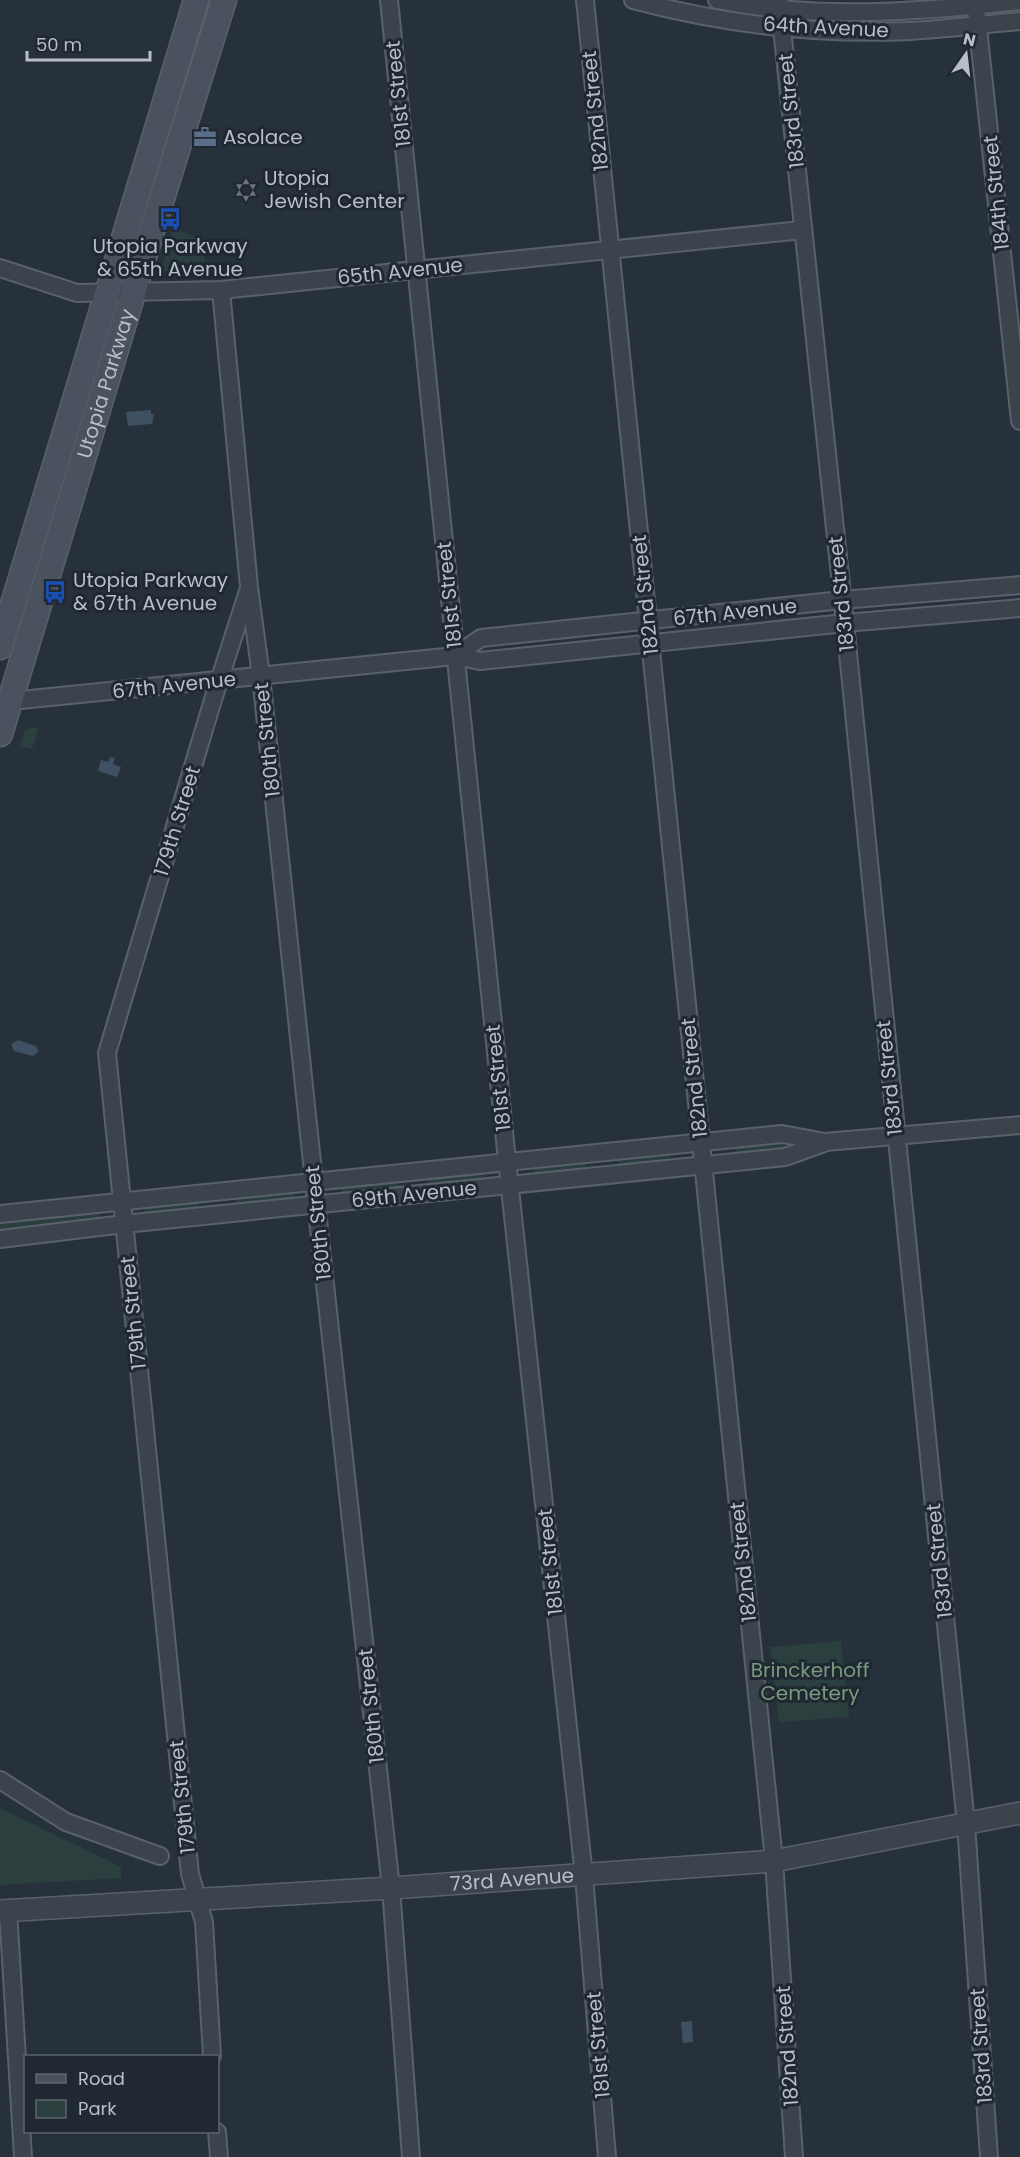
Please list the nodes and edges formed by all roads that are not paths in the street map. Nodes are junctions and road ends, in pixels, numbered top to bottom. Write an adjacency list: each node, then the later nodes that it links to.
1 (196, 0): 19 (main road, Utopia Parkway)
2 (224, 0): 18 (main road, Utopia Parkway)
3 (389, 0): 16 (street, 181st Street)
4 (585, 0): 14 (street, 182nd Street)
5 (633, 0): 12 (street, 64th Avenue)
6 (717, 0): 9 (street, 64th Avenue)
7 (1020, 2): 8 (street, 64th Avenue)
8 (975, 3): 9 (street, 64th Avenue); 11 (street, 184th Street)
9 (779, 5): 12 (street, 183rd Street)
10 (1020, 21): 11 (street, 64th Avenue)
11 (978, 24): 12 (street, 64th Avenue); 20 (street, 184th Street)
12 (783, 27): 13 (street, 183rd Street)
13 (802, 230): 14 (street, 65th Avenue); 23 (street, 183rd Street)
14 (609, 250): 16 (street, 65th Avenue); 25 (street, 182nd Street)
15 (0, 268): 19 (street, 65th Avenue)
16 (416, 270): 17 (street, 65th Avenue); 29 (street, 181st Street)
17 (221, 290): 18 (street, 65th Avenue); 22 (street, 180th Street)
18 (134, 291): 19 (street, 65th Avenue); 32 (main road, Utopia Parkway)
19 (108, 292): 28 (main road, Utopia Parkway)
20 (1020, 421)
21 (1020, 585): 23 (street, 67th Avenue)
22 (249, 587): 30 (street, 180th Street); 31 (street, 179th Street)
23 (842, 600): 25 (street, 67th Avenue); 26 (street, 183rd Street)
24 (1020, 608): 26 (street, 67th Avenue)
25 (648, 621): 27 (street, 182nd Street); 29 (street, 67th Avenue)
26 (845, 623): 27 (street, 67th Avenue); 35 (street, 183rd Street)
27 (650, 644): 29 (street, 67th Avenue); 37 (street, 182nd Street)
28 (0, 647)
29 (455, 656): 30 (street, 67th Avenue); 39 (street, 181st Street)
30 (261, 676): 31 (street, 67th Avenue); 43 (street, 180th Street)
31 (219, 680): 32 (street, 67th Avenue); 47 (street, 179th Street)
32 (5, 701): 33 (main road, Utopia Parkway)
33 (0, 734)
34 (1020, 1125): 35 (street, 69th Avenue)
35 (895, 1137): 36 (street, 69th Avenue); 55 (street, 183rd Street)
36 (825, 1142): 37 (street, 69th Avenue); 40 (street, 69th Avenue)
37 (700, 1144): 38 (street, 69th Avenue); 40 (street, 182nd Street)
38 (604, 1154): 39 (street, 69th Avenue); 42 (street)
39 (507, 1164): 41 (street, 69th Avenue); 44 (street, 181st Street)
40 (704, 1165): 42 (street, 69th Avenue); 57 (street, 182nd Street)
41 (411, 1171): 43 (street, 69th Avenue); 46 (street)
42 (605, 1175): 44 (street, 69th Avenue)
43 (314, 1181): 45 (street, 69th Avenue); 48 (street, 180th Street)
44 (509, 1184): 46 (street, 69th Avenue); 58 (street, 181st Street)
45 (220, 1191): 47 (street, 69th Avenue); 50 (street)
46 (414, 1194): 48 (street, 69th Avenue)
47 (121, 1200): 49 (street, 69th Avenue); 51 (street, 179th Street)
48 (316, 1205): 50 (street, 69th Avenue); 59 (street, 180th Street)
49 (0, 1214)
50 (222, 1214): 51 (street, 69th Avenue)
51 (124, 1224): 52 (street, 69th Avenue); 60 (street, 179th Street)
52 (0, 1239)
53 (0, 1780): 56 (street)
54 (1020, 1813): 55 (street, 73rd Avenue)
55 (966, 1824): 57 (street, 73rd Avenue); 69 (street, 183rd Street)
56 (160, 1856)
57 (774, 1861): 58 (street, 73rd Avenue); 68 (street, 182nd Street)
58 (584, 1876): 59 (street, 73rd Avenue); 67 (street, 181st Street)
59 (391, 1888): 60 (street, 73rd Avenue); 66 (street, 180th Street)
60 (197, 1899): 61 (street, 73rd Avenue); 62 (street, 179th Street)
61 (4, 1911): 64 (street)
62 (212, 2055)
63 (217, 2133): 65 (street)
64 (23, 2157)
65 (219, 2157)
66 (411, 2157)
67 (606, 2157)
68 (794, 2157)
69 (989, 2157)

